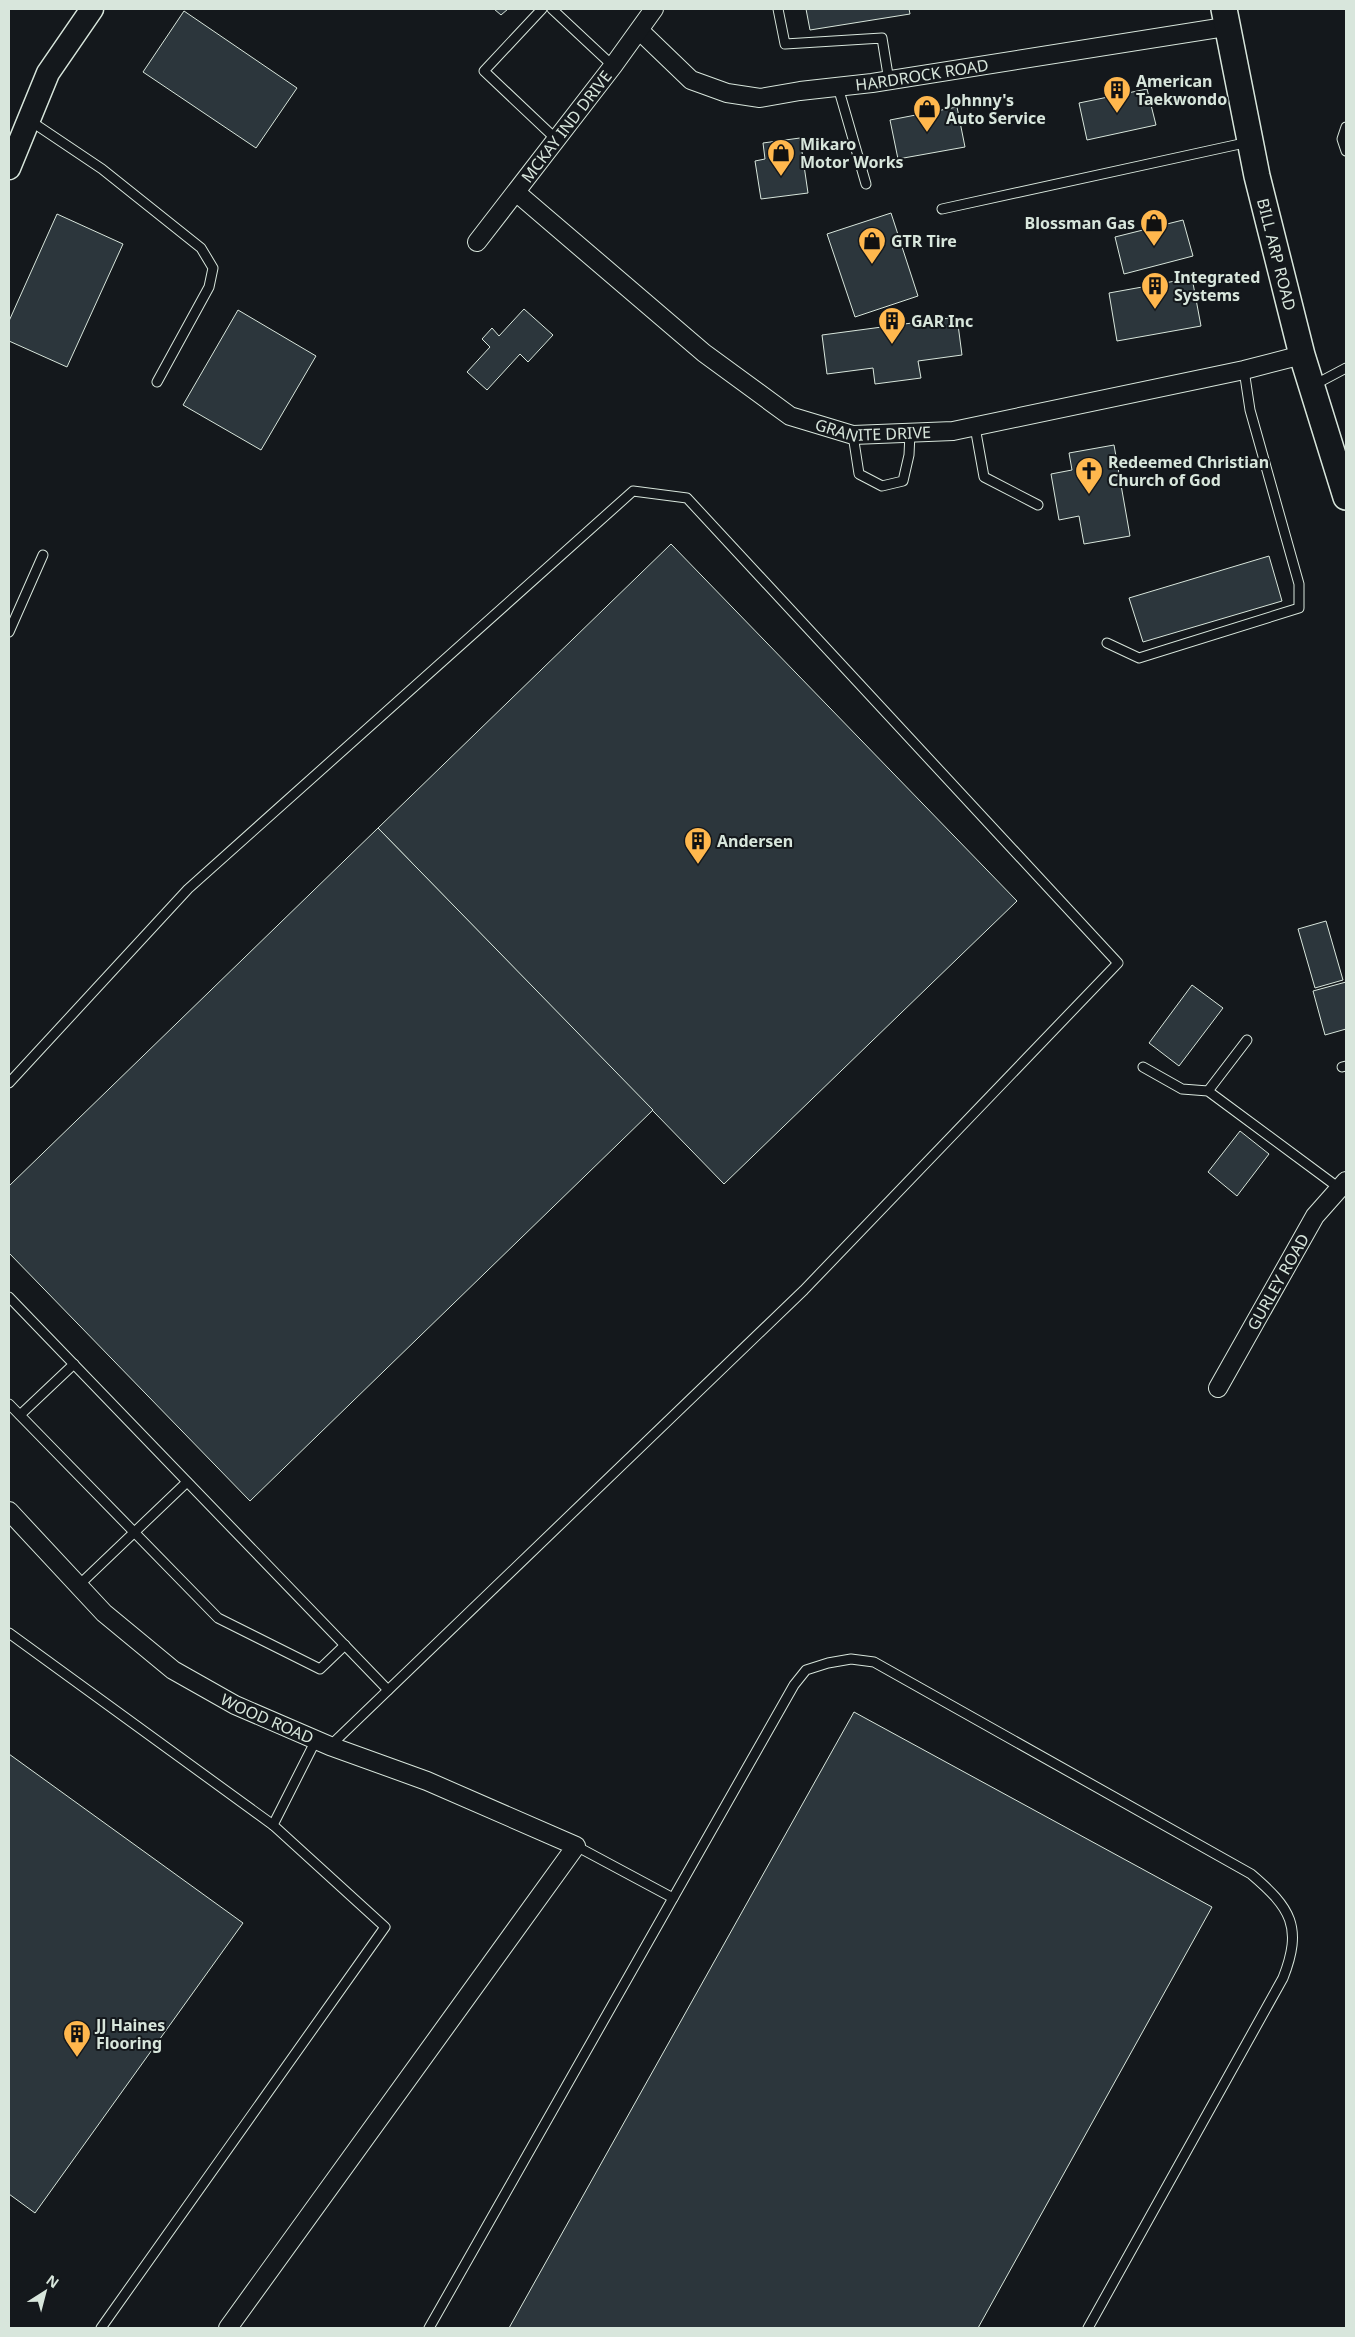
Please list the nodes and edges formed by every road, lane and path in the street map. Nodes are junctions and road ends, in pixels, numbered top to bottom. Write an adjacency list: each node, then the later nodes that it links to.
1 (92, 9): 11 (street)
2 (542, 9): 13 (lane)
3 (552, 9): 8 (lane)
4 (654, 9): 7 (street, MCKAY IND DRIVE)
5 (778, 9): 9 (lane)
6 (1224, 18): 9 (street, HARDROCK ROAD); 14 (main road, BILL ARP ROAD)
7 (640, 31): 8 (street, MCKAY IND DRIVE); 10 (street, HARDROCK ROAD)
8 (613, 66): 13 (street, MCKAY IND DRIVE)
9 (889, 81): 10 (street, HARDROCK ROAD)
10 (838, 87): 17 (lane)
11 (29, 120): 16 (street); 24 (lane)
12 (1346, 126): 15 (lane)
13 (557, 140): 18 (street, MCKAY IND DRIVE)
14 (1250, 142): 19 (lane); 21 (main road, BILL ARP ROAD)
15 (1346, 151)
16 (9, 168)
17 (866, 184)
18 (517, 193): 20 (street, MCKAY IND DRIVE); 28 (street, GRANITE DRIVE)
19 (942, 209)
20 (477, 242)
21 (1302, 355): 23 (street, GRANITE DRIVE); 25 (main road, BILL ARP ROAD)
22 (1346, 368): 25 (lane)
23 (1244, 370): 26 (street, GRANITE DRIVE); 33 (lane)
24 (157, 382)
25 (1312, 386): 29 (main road, BILL ARP ROAD)
26 (975, 426): 27 (street, GRANITE DRIVE); 30 (lane)
27 (910, 433): 28 (street, GRANITE DRIVE); 28 (lane)
28 (853, 435)
29 (1346, 497)
30 (1038, 506)
31 (43, 555): 32 (lane)
32 (9, 632)
33 (1107, 643)
34 (1247, 1040): 37 (lane)
35 (1143, 1067): 37 (lane)
36 (9, 1083): 50 (lane)
37 (1208, 1091): 38 (lane)
38 (1343, 1184): 41 (street, GURLEY ROAD)
39 (9, 1297): 40 (lane)
40 (74, 1364): 43 (lane); 44 (lane)
41 (1218, 1388)
42 (9, 1404): 43 (lane)
43 (20, 1415): 46 (lane)
44 (187, 1482): 46 (lane); 49 (lane)
45 (9, 1511): 47 (street, WOOD ROAD)
46 (134, 1532): 47 (lane); 49 (lane)
47 (78, 1586): 51 (street, WOOD ROAD)
48 (9, 1633): 52 (lane)
49 (345, 1646): 50 (lane)
50 (388, 1690): 51 (lane)
51 (323, 1743): 52 (lane); 53 (street, WOOD ROAD)
52 (273, 1825): 55 (lane)
53 (576, 1846): 54 (lane); 56 (street)
54 (673, 1898): 57 (lane); 58 (lane)
55 (101, 2328)
56 (228, 2328)
57 (428, 2328)
58 (1088, 2328)

